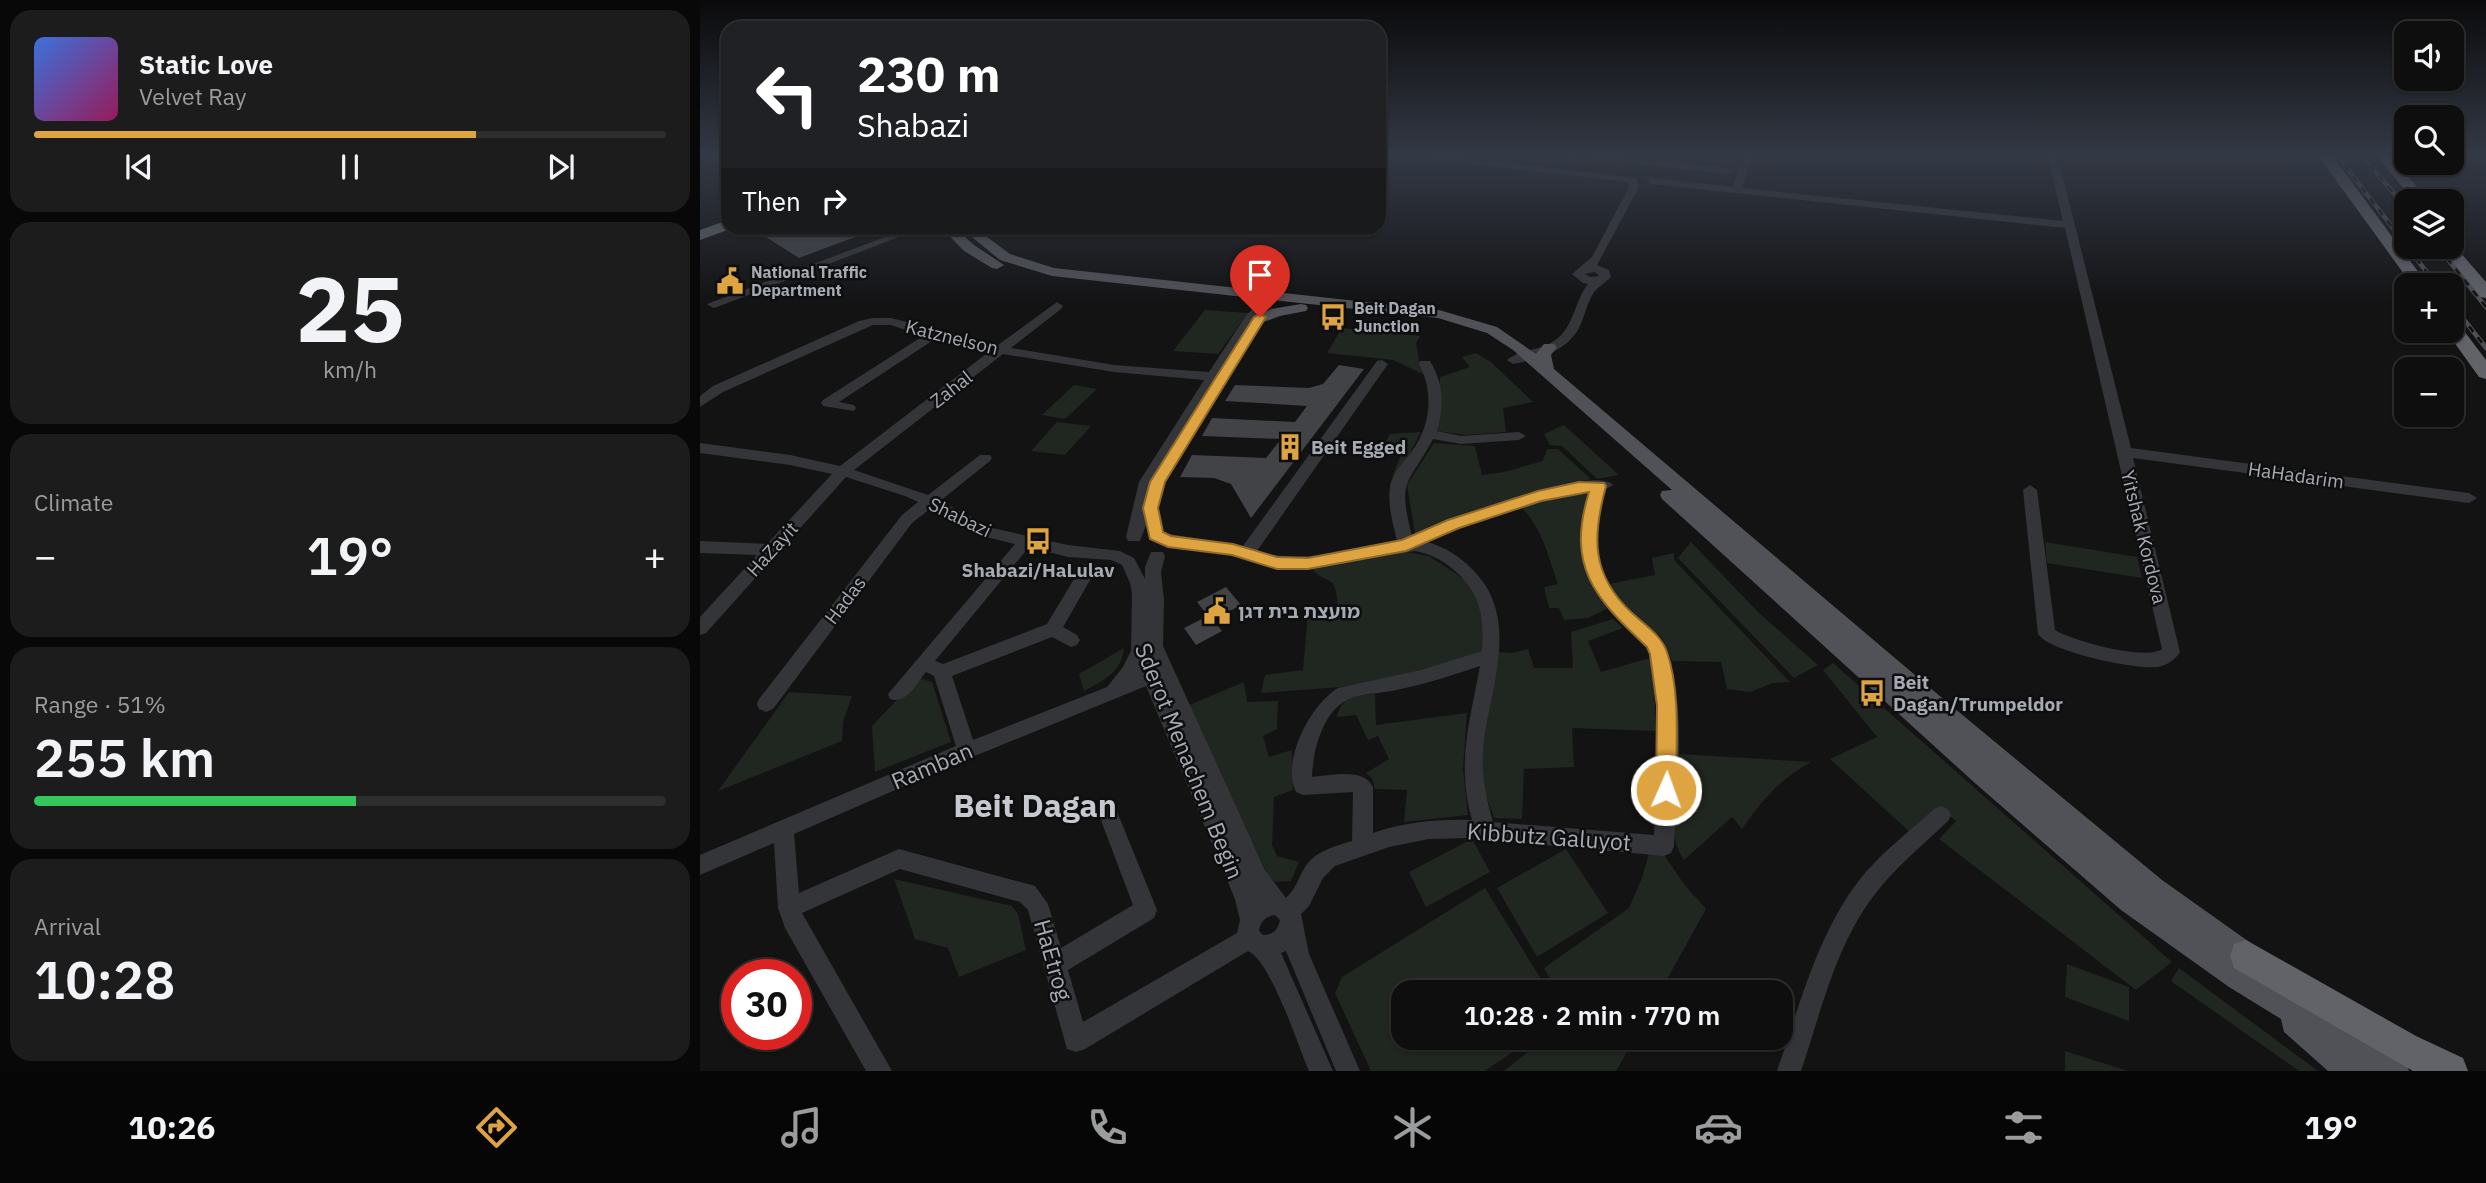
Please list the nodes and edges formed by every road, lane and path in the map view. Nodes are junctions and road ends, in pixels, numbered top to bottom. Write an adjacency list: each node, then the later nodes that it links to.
1 (1625, 204): 17 (street)
2 (1633, 204): 19 (street)
3 (1880, 204): 8 (street)
4 (2064, 204): 8 (street, Yitshak Kordova)
5 (2361, 204): 16 (highway)
6 (721, 217): 7 (highway)
7 (700, 224)
8 (2069, 225): 37 (street, Yitshak Kordova)
9 (721, 228): 10 (highway)
10 (700, 235)
11 (898, 235): 21 (street)
12 (956, 235): 23 (main road)
13 (976, 235): 23 (main road)
14 (2464, 249): 18 (highway)
15 (2458, 259): 20 (highway)
16 (2411, 273)
17 (1583, 274): 19 (street); 27 (street)
18 (2486, 275)
19 (1602, 276): 27 (street)
20 (2486, 293)
21 (713, 304)
22 (1057, 306): 26 (street, Zahal)
23 (1258, 307): 27 (main road); 27 (main road); 31 (street, Sderot Menachem Begin)
24 (932, 335): 26 (street, Katznelson); 32 (street, Katznelson); 33 (street)
25 (2464, 343): 30 (highway)
26 (1002, 350): 31 (street, Katznelson); 39 (street, Zahal)
27 (1530, 353): 75 (main road); 75 (main road)
28 (1382, 364): 50 (street)
29 (1425, 364): 34 (street)
30 (2484, 371)
31 (1217, 377): 43 (street, Sderot Menachem Begin); 46 (street, Sderot Menachem Begin)
32 (700, 402)
33 (849, 408)
34 (1429, 434): 35 (street); 45 (street)
35 (1519, 436)
36 (700, 447): 39 (street)
37 (2123, 452): 40 (street, Yitshak Kordova); 41 (street, HaHadarim)
38 (985, 458): 42 (street, Hadas)
39 (844, 471): 42 (street, Shabazi); 48 (street, HaZayit)
40 (2030, 491)
41 (2469, 498)
42 (928, 501): 44 (street, Shabazi); 63 (street, Hadas)
43 (1132, 538): 46 (street, Shabazi); 49 (street, Shabazi); 51 (street, Sderot Menachem Begin)
44 (1025, 542): 49 (street, Shabazi); 58 (street)
45 (1406, 545): 50 (street); 57 (street); 68 (street, Kibbutz Galuyot)
46 (1158, 546): 50 (street); 51 (street); 60 (street, Sderot Menachem Begin)
47 (700, 547): 48 (street)
48 (771, 550): 53 (street, HaZayit)
49 (1079, 552): 51 (street, Shabazi)
50 (1247, 553)
51 (1126, 561): 56 (street, Sderot Menachem Begin)
52 (1089, 568): 54 (street)
53 (700, 628)
54 (1053, 629): 55 (street); 59 (street)
55 (1071, 640)
56 (1140, 651): 60 (street, Sderot Menachem Begin); 62 (street)
57 (1490, 655): 68 (street); 69 (street)
58 (921, 665): 59 (street); 61 (street)
59 (942, 672): 64 (street)
60 (1158, 674): 62 (street, Ramban); 72 (street, Sderot Menachem Begin); 73 (street, Sderot Menachem Begin)
61 (897, 694)
62 (1110, 694): 64 (street, Ramban)
63 (766, 704)
64 (967, 751): 67 (street, Ramban)
65 (1109, 815): 74 (street)
66 (1941, 815): 79 (street)
67 (783, 829): 70 (street, Ramban); 71 (street)
68 (1486, 830): 69 (street, Kibbutz Galuyot)
69 (1362, 846): 72 (street, Kibbutz Galuyot)
70 (700, 864)
71 (789, 908): 74 (street, HaEtrog); 76 (street)
72 (1286, 912): 73 (street); 73 (street); 78 (street, Sderot Menachem Begin)
73 (1255, 935): 74 (street, HaEtrog); 77 (street, Sderot Menachem Begin)
74 (1055, 965)
75 (2243, 967): 80 (main road); 81 (main road); 82 (main road); 83 (highway)
76 (880, 1071)
77 (1321, 1071)
78 (1348, 1071)
79 (1789, 1071)
80 (2351, 1071)
81 (2394, 1071)
82 (2436, 1071)
83 (2449, 1071)

